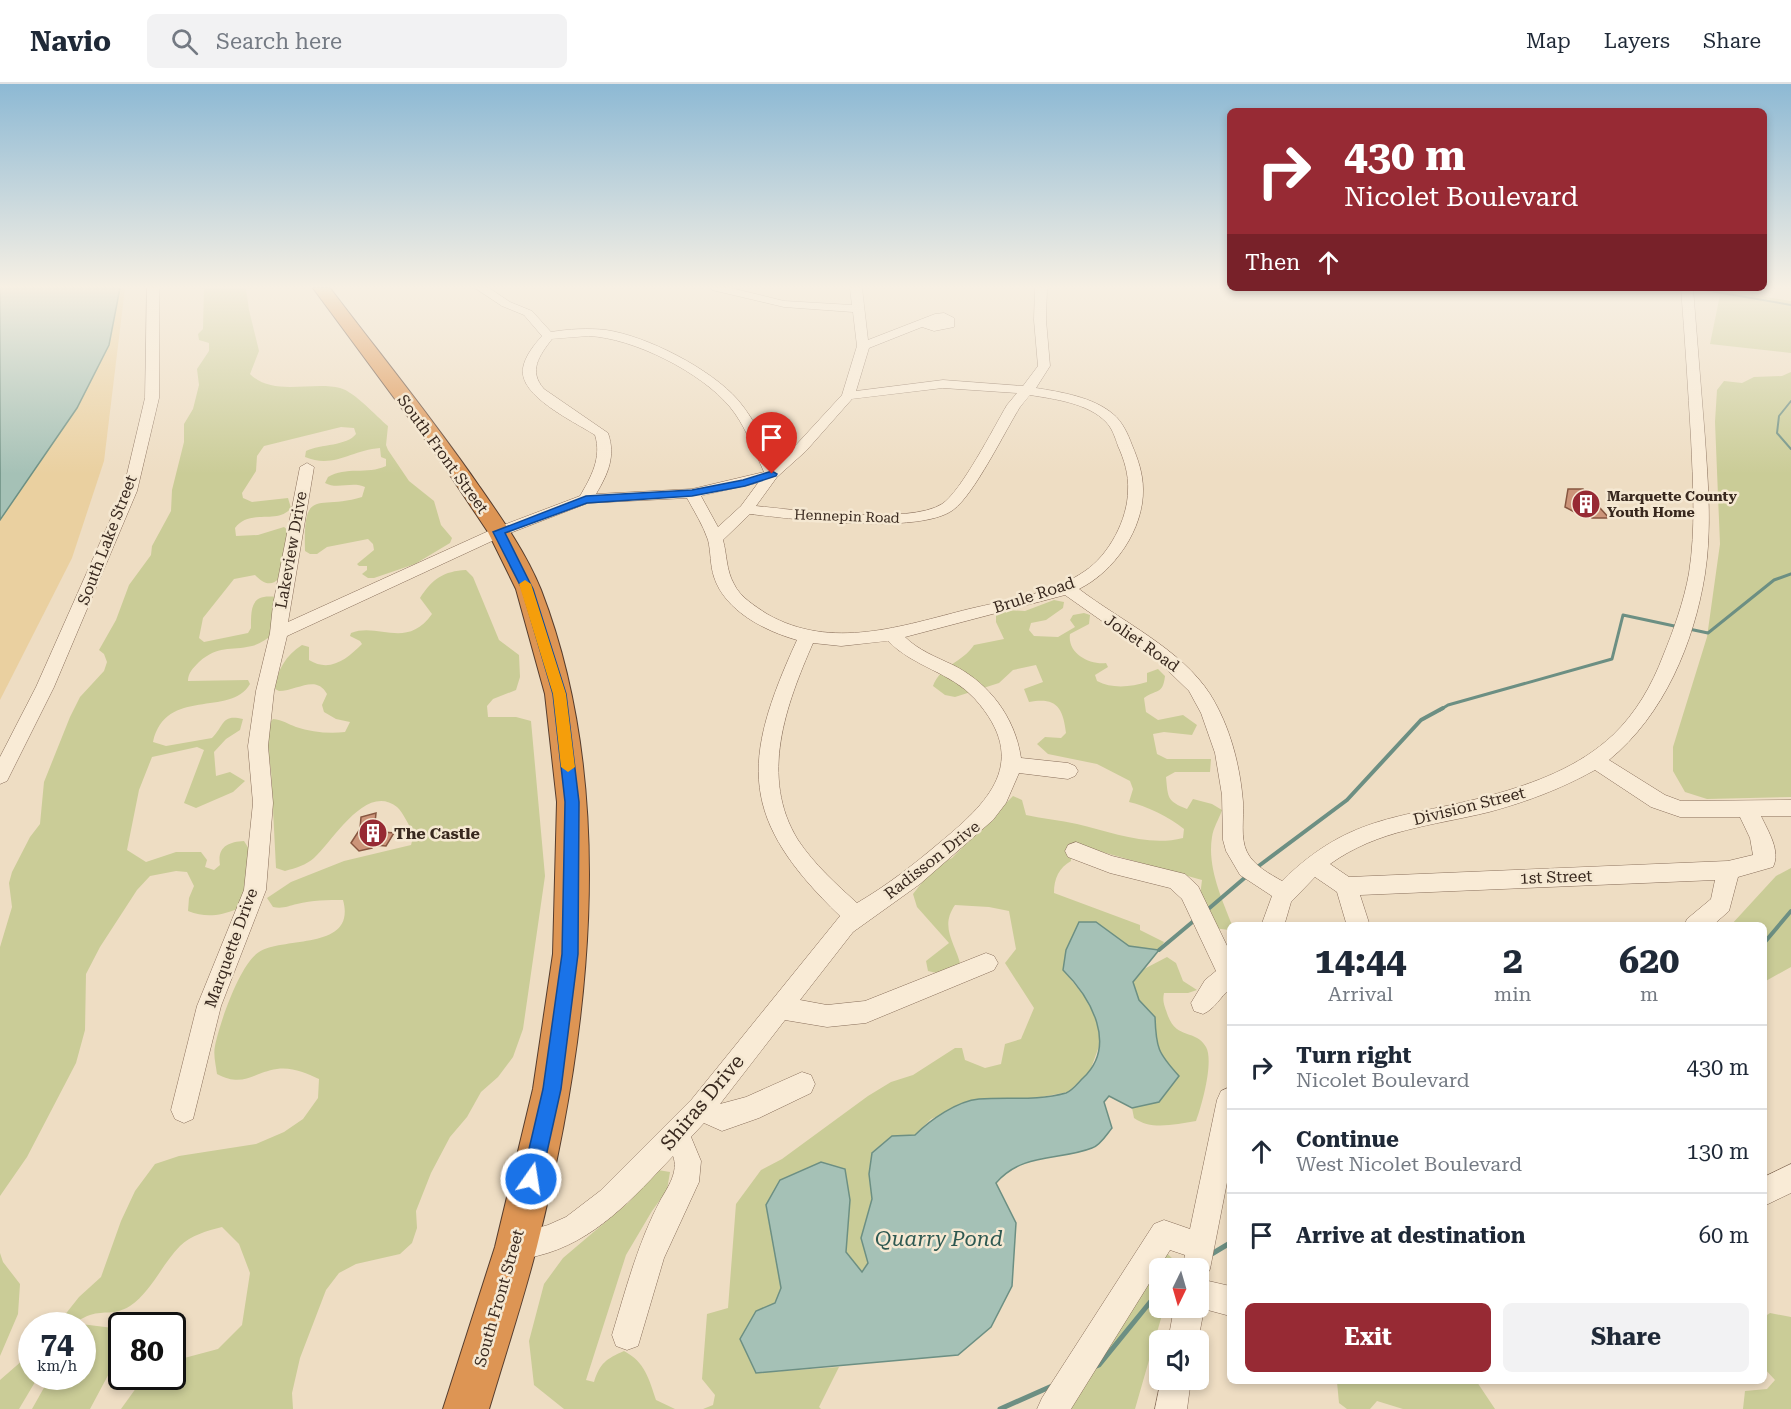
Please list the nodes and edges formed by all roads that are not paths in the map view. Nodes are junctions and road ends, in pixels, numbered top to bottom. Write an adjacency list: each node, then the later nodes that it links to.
1 (152, 350): 24 (street, South Lake Street)
2 (367, 350): 15 (highway, South Front Street)
3 (537, 350): 13 (street)
4 (653, 350): 11 (street)
5 (862, 350): 9 (street)
6 (1043, 350): 8 (street, Hennepin Road)
7 (1692, 350): 21 (street, Division Street)
8 (1026, 390): 9 (street, Brule Road); 14 (street, Hennepin Road); 17 (street, Brule Road)
9 (848, 396): 11 (street)
10 (307, 467): 18 (street, Lakeview Drive)
11 (772, 474): 12 (street); 14 (street)
12 (692, 493): 13 (street); 16 (street)
13 (586, 500): 15 (street)
14 (746, 509): 16 (street)
15 (499, 532): 18 (street); 48 (highway, South Front Street)
16 (715, 539): 20 (street)
17 (1067, 588): 19 (street, Brule Road); 31 (street, Joliet Road)
18 (279, 633): 43 (street, Marquette Drive)
19 (892, 635): 20 (street); 22 (street, Radisson Drive)
20 (807, 638): 32 (street)
21 (1596, 760): 26 (street); 28 (street, Division Street)
22 (1010, 764): 23 (street); 32 (street, Radisson Drive)
23 (1068, 771)
24 (0, 776)
25 (1791, 808): 26 (street)
26 (1747, 810): 29 (street, 1st Street)
27 (1076, 852): 37 (street)
28 (1313, 865): 30 (street); 31 (street, Division Street)
29 (1728, 870): 30 (street, 1st Street); 35 (street)
30 (1346, 886): 34 (street)
31 (1285, 893): 33 (street, Division Street)
32 (855, 916): 40 (street, Shiras Drive)
33 (1274, 922)
34 (1358, 922)
35 (1700, 922)
36 (986, 963): 40 (street)
37 (1227, 972)
38 (1227, 978): 39 (street)
39 (1203, 1003)
40 (778, 1008): 42 (street, Shiras Drive)
41 (802, 1084): 42 (street)
42 (701, 1108): 45 (street, Shiras Drive)
43 (184, 1110)
44 (1227, 1115): 49 (street)
45 (677, 1135): 48 (street, Shiras Drive); 52 (street)
46 (1791, 1178): 47 (street)
47 (1767, 1190)
48 (516, 1247): 54 (highway, South Front Street)
49 (1198, 1257): 55 (street)
50 (1209, 1296): 51 (street)
51 (1227, 1300)
52 (627, 1335)
53 (1174, 1390): 56 (street)
54 (466, 1409)
55 (1053, 1409)
56 (1171, 1409)

